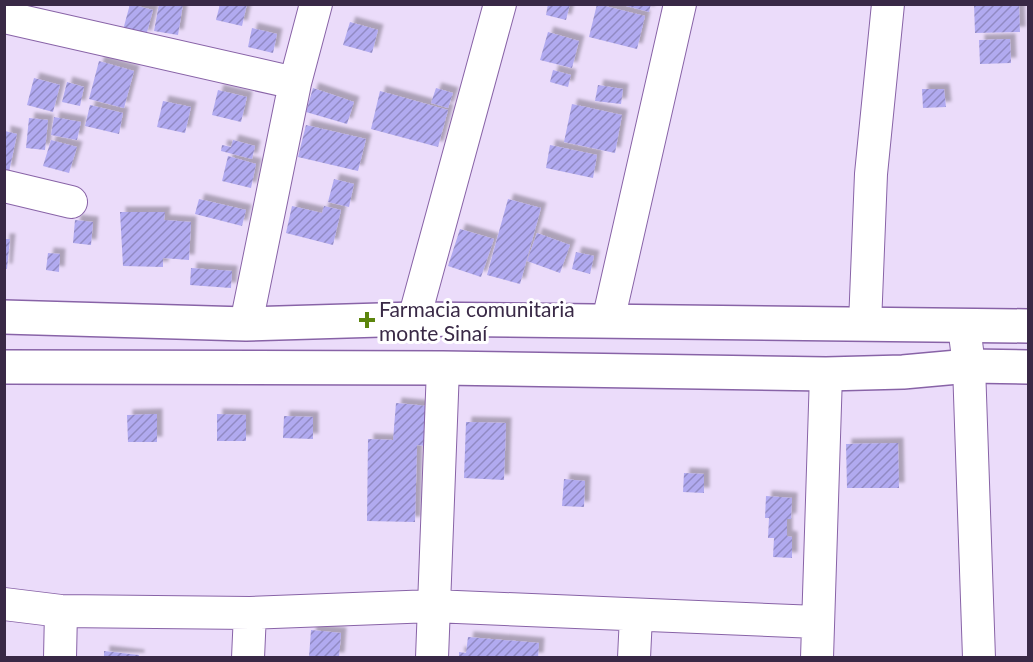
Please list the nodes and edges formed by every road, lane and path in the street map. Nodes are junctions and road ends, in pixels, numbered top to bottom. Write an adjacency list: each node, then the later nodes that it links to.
1 (316, 4): 6 (street)
2 (500, 4): 10 (street)
3 (680, 4): 11 (street)
4 (888, 4): 13 (street)
5 (4, 17): 6 (street)
6 (295, 83): 12 (street)
7 (4, 186): 8 (street)
8 (71, 202)
9 (4, 317): 12 (street)
10 (414, 319): 11 (street); 12 (street)
11 (608, 321): 13 (street)
12 (246, 324)
13 (865, 324): 14 (street)
14 (964, 326): 15 (street); 16 (street)
15 (1029, 326)
16 (969, 366): 18 (street); 20 (street); 32 (street)
17 (4, 367): 19 (street)
18 (1029, 367)
19 (443, 368): 20 (street); 22 (street)
20 (826, 374): 26 (street)
21 (4, 604): 23 (street)
22 (433, 606): 24 (street); 25 (street); 29 (street)
23 (61, 611): 24 (street); 27 (street)
24 (250, 613): 28 (street)
25 (636, 616): 26 (street); 30 (street)
26 (817, 622): 31 (street)
27 (60, 657)
28 (248, 657)
29 (432, 657)
30 (634, 657)
31 (817, 657)
32 (980, 657)

